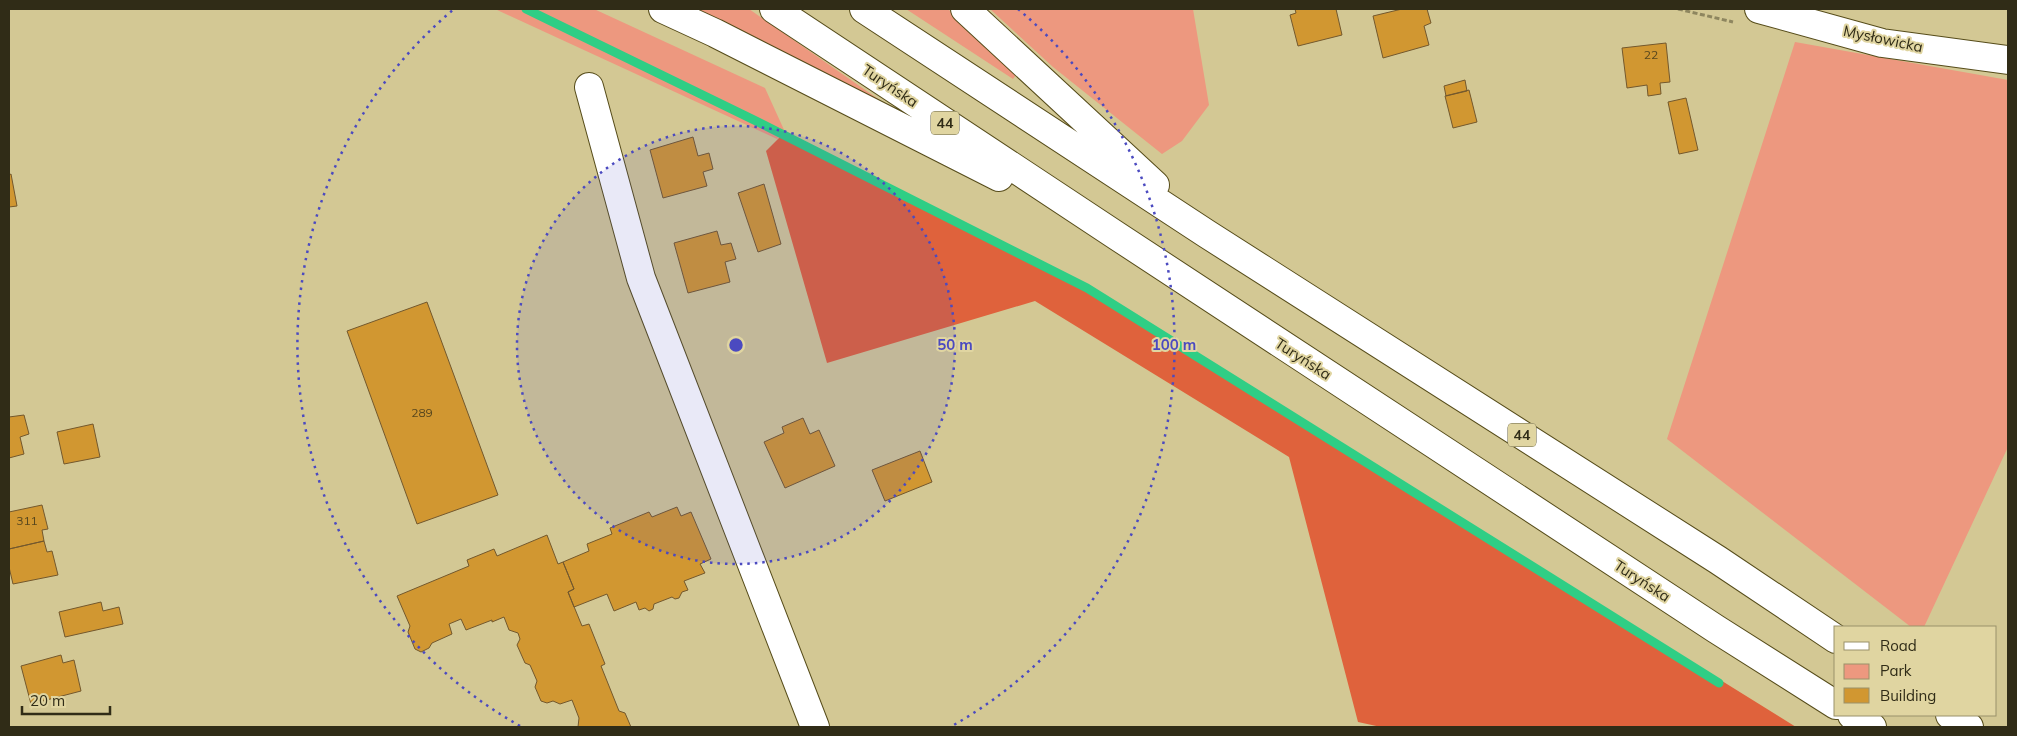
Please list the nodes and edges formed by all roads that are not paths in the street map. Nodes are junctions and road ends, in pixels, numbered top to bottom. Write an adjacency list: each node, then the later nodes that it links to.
1 (663, 9): 9 (main road)
2 (774, 9): 9 (main road, Turyńska / 44)
3 (864, 9): 8 (main road, 44)
4 (965, 9): 8 (main road)
5 (1759, 9): 6 (main road, Mysłowicka)
6 (2008, 60)
7 (589, 87): 14 (main road)
8 (1207, 234): 10 (main road, 44)
9 (1117, 236): 11 (main road, Turyńska / 44)
10 (1834, 638)
11 (1834, 704)
12 (1854, 716): 15 (main road)
13 (1952, 716): 16 (main road)
14 (815, 727)
15 (1872, 727)
16 (1969, 727)

